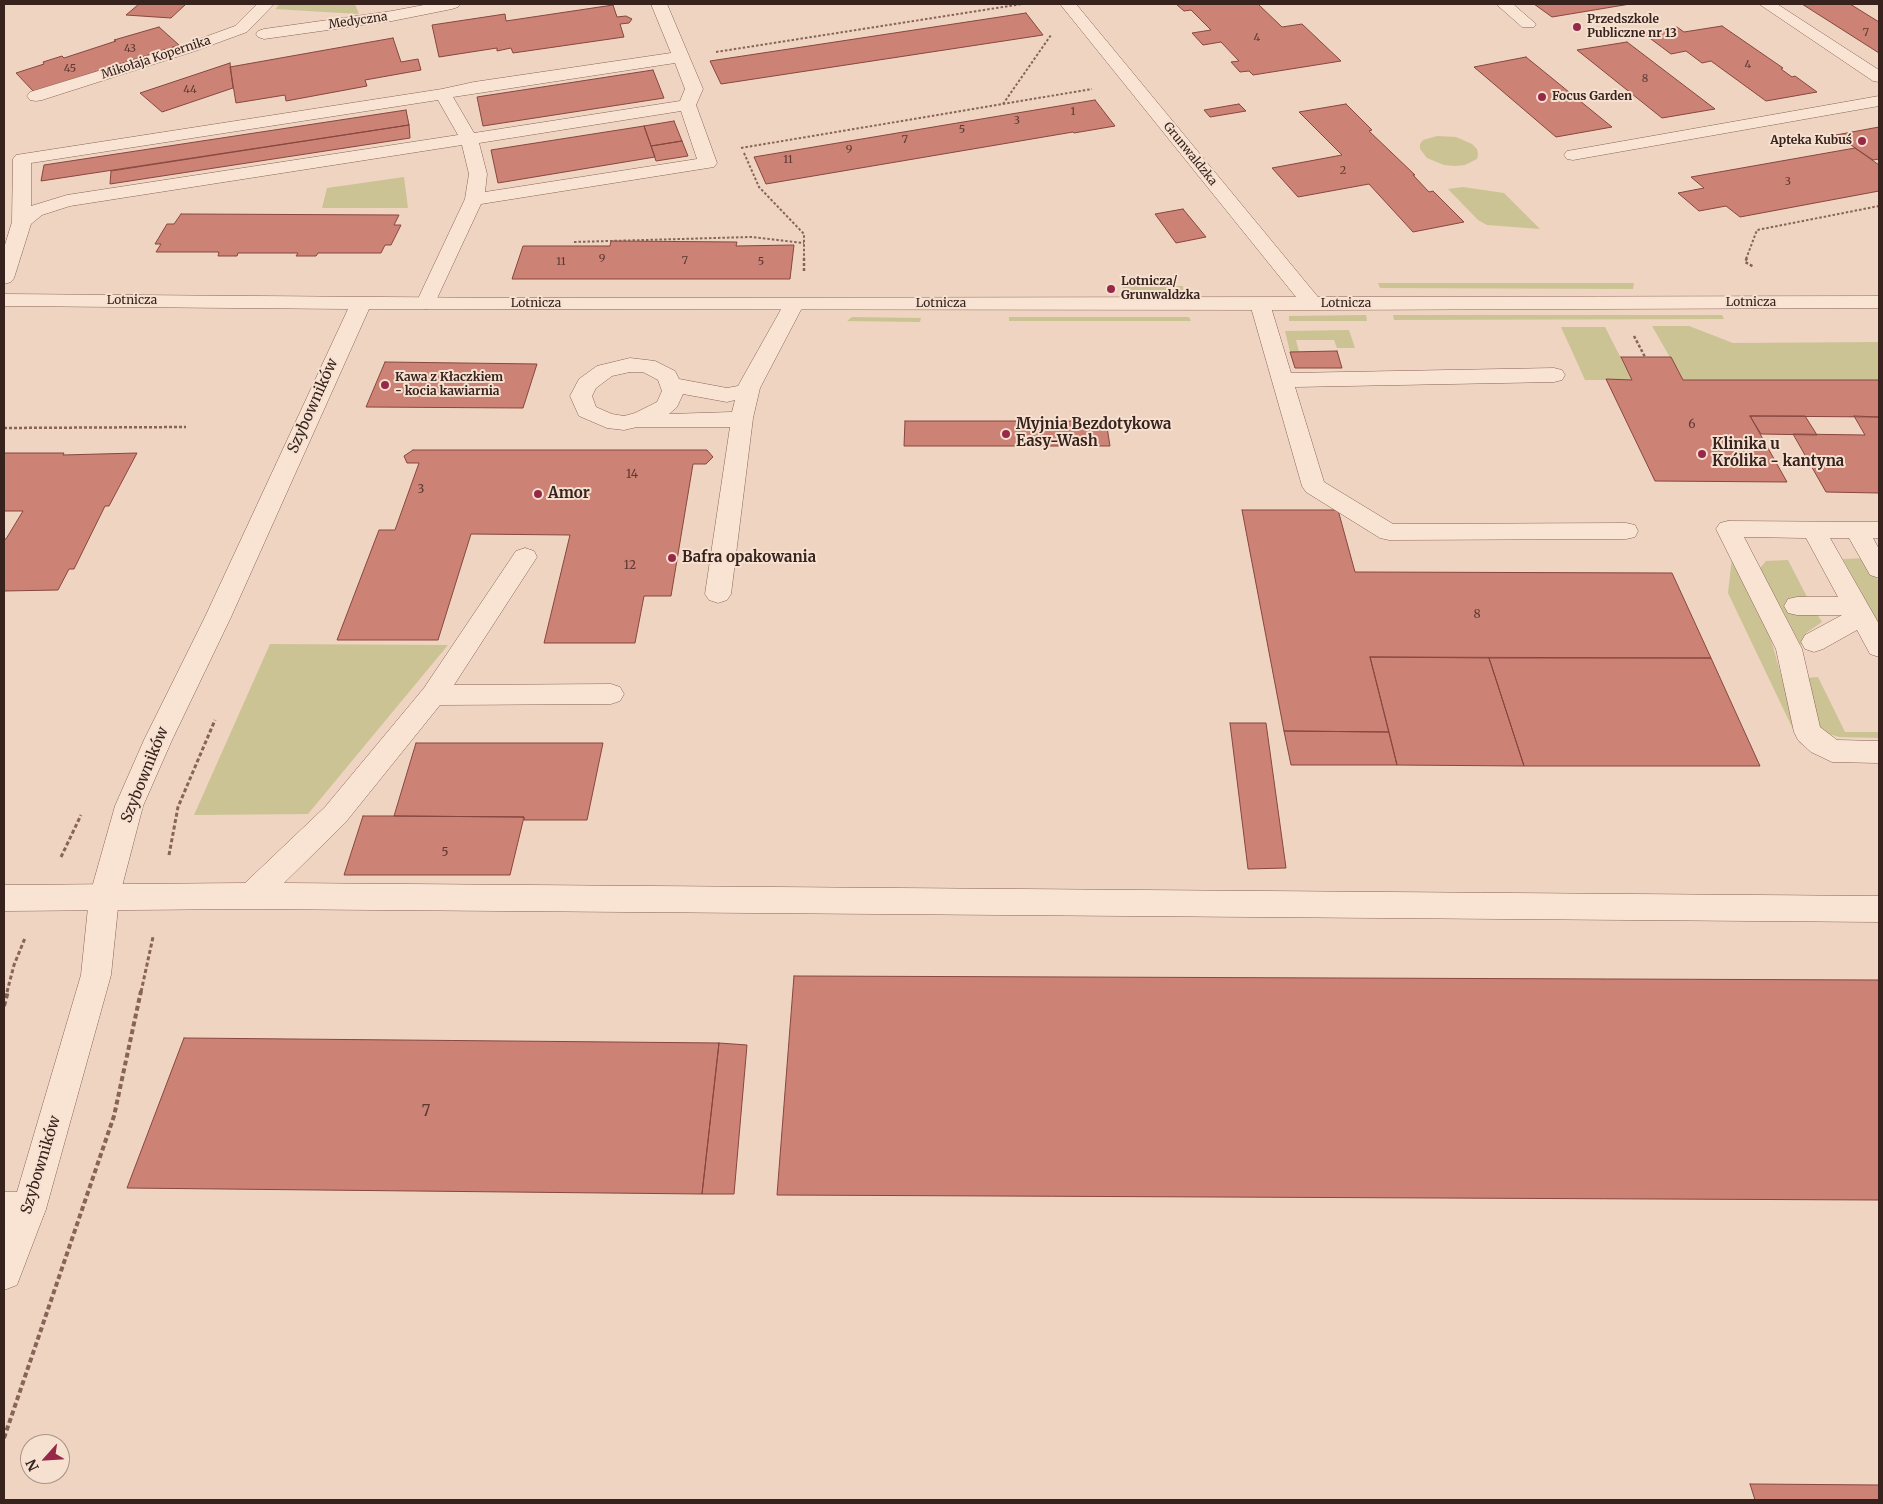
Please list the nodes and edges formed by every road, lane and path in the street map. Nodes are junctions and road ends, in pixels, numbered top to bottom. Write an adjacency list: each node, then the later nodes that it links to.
1 (266, 4): 16 (street, Mikołaja Kopernika)
2 (452, 4): 10 (street, Medyczna)
3 (659, 4): 12 (street)
4 (1022, 4): 11 (path)
5 (1068, 4): 36 (street, Grunwaldzka)
6 (1504, 4): 8 (street)
7 (1767, 4): 13 (street)
8 (1528, 24)
9 (1055, 30): 18 (path)
10 (264, 34)
11 (708, 53)
12 (681, 57): 15 (street); 19 (street)
13 (1879, 78)
14 (1101, 88): 18 (path)
15 (442, 94): 20 (street); 24 (street)
16 (36, 96)
17 (1879, 101): 21 (street)
18 (1002, 104): 26 (path)
19 (687, 105): 20 (street); 22 (street)
20 (469, 139): 22 (street); 24 (street)
21 (1573, 155)
22 (474, 199): 33 (street)
23 (1879, 206): 27 (path)
24 (22, 222): 29 (street)
25 (574, 242): 26 (path)
26 (804, 243): 28 (path)
27 (1757, 268)
28 (804, 273)
29 (4, 278)
30 (4, 300): 32 (street, Lotnicza)
31 (1879, 302): 36 (street, Lotnicza)
32 (360, 303): 33 (street, Lotnicza); 62 (street, Szybowników)
33 (426, 303): 34 (street, Lotnicza)
34 (794, 304): 35 (street, Lotnicza); 42 (street)
35 (1260, 304): 36 (street, Lotnicza); 40 (street)
36 (1313, 304)
37 (1633, 334): 38 (path)
38 (1645, 357)
39 (1554, 375): 40 (street)
40 (1282, 380): 49 (street)
41 (672, 386): 42 (street); 44 (street); 44 (street)
42 (749, 388): 43 (street)
43 (742, 418): 44 (street); 52 (street)
44 (634, 422)
45 (186, 427): 46 (path)
46 (4, 428)
47 (1813, 529): 48 (street); 54 (street); 59 (street)
48 (1868, 530): 51 (street)
49 (1626, 531)
50 (525, 557): 58 (street)
51 (1879, 569)
52 (718, 594)
53 (1797, 606): 54 (street)
54 (1859, 611): 55 (street); 56 (street)
55 (1814, 642)
56 (1879, 647)
57 (611, 694): 58 (street)
58 (433, 695): 60 (street)
59 (1879, 752)
60 (252, 896): 62 (street); 63 (street)
61 (4, 898): 62 (street)
62 (104, 898): 64 (street, Szybowników)
63 (1879, 909)
64 (16, 1209): 65 (street, Szybowników)
65 (4, 1272)

